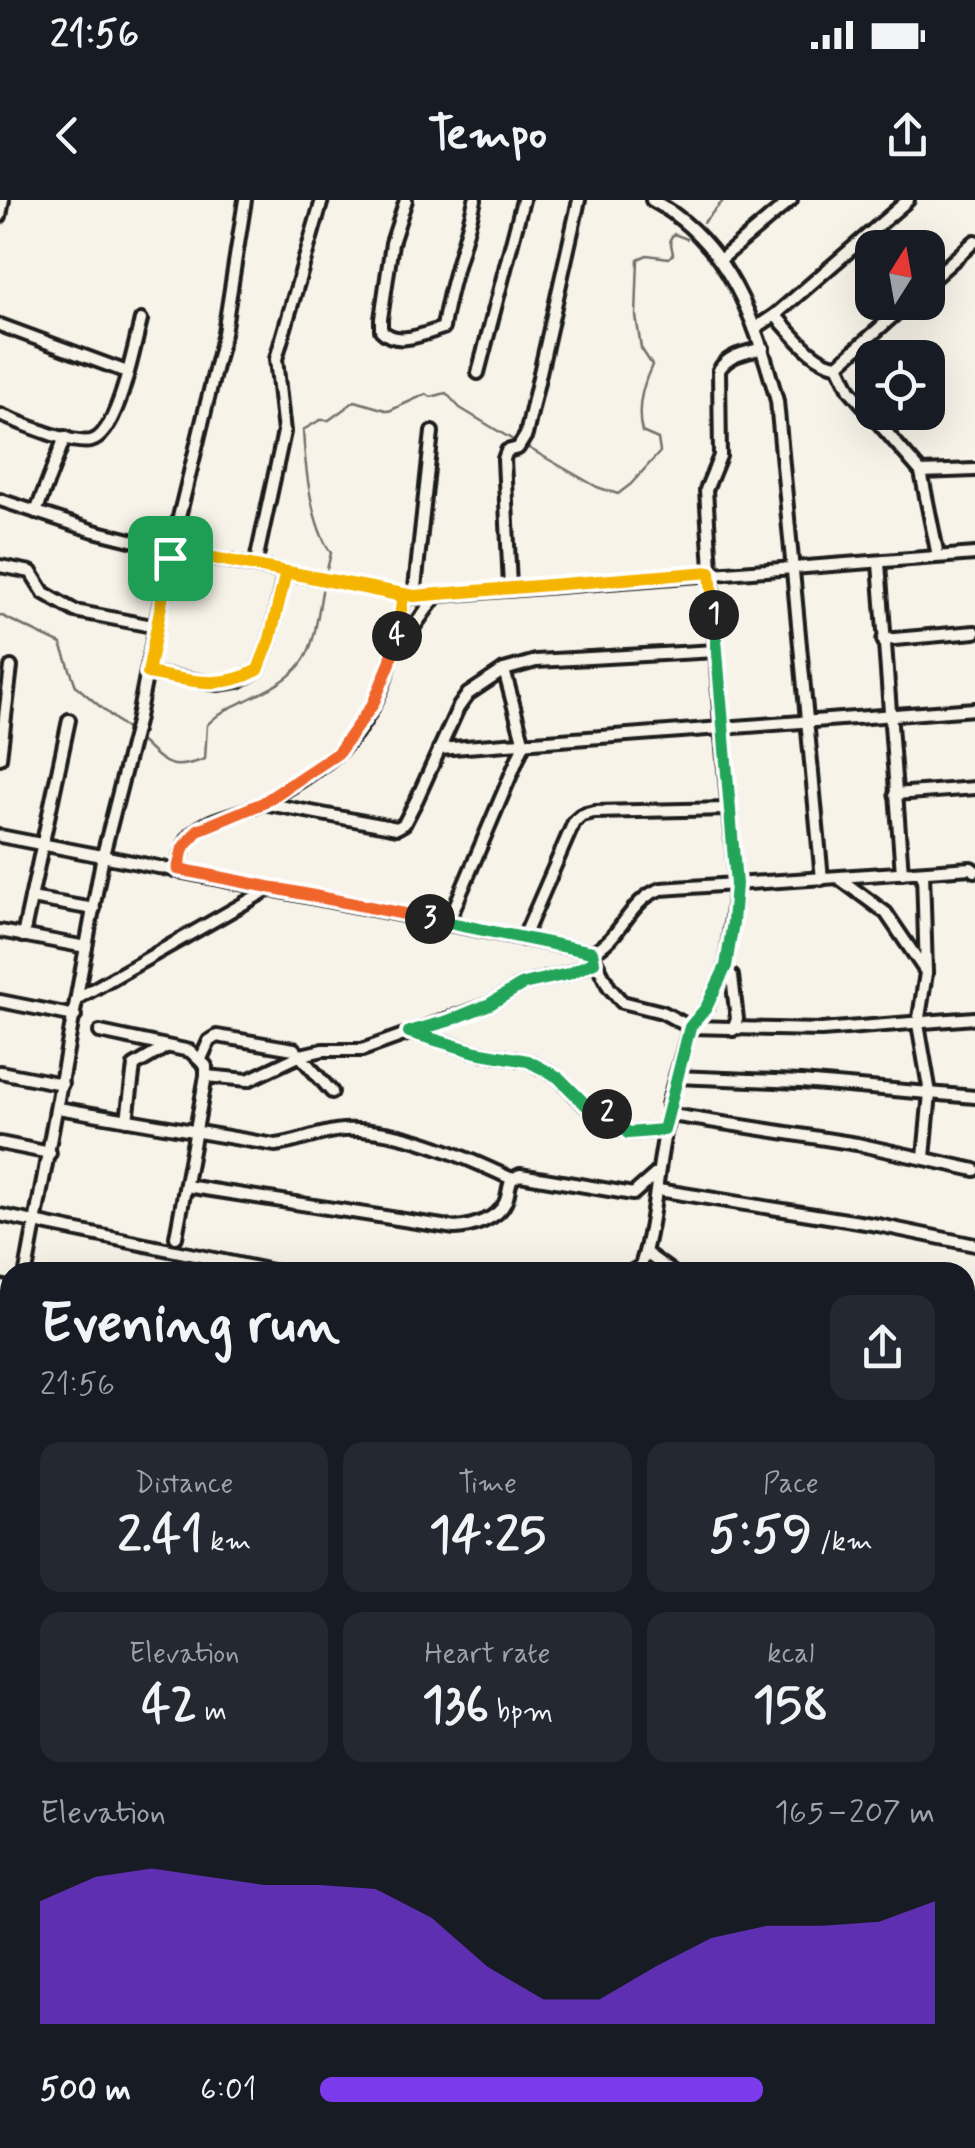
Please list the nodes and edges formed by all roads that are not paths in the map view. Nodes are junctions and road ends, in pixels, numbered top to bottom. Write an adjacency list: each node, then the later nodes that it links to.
1 (3, 200): 11 (street)
2 (245, 200): 31 (street)
3 (322, 200): 36 (street)
4 (406, 200): 5 (street)
5 (475, 200)
6 (522, 200): 23 (street)
7 (579, 200): 40 (street)
8 (652, 200): 13 (street)
9 (791, 200): 13 (street)
10 (908, 200): 15 (street)
11 (0, 216)
12 (975, 241): 14 (street)
13 (720, 260): 19 (street)
14 (945, 268)
15 (775, 315): 19 (street); 21 (street)
16 (141, 320): 22 (street)
17 (889, 320): 21 (street)
18 (0, 324): 22 (street)
19 (756, 327): 20 (street)
20 (763, 348): 37 (street); 39 (street)
21 (838, 365): 28 (street)
22 (127, 372): 26 (street)
23 (478, 372)
24 (0, 415): 26 (street)
25 (432, 432): 41 (street)
26 (65, 437): 30 (street)
27 (975, 470): 28 (street)
28 (921, 472): 33 (street)
29 (0, 500): 30 (street)
30 (36, 512): 31 (street)
31 (171, 550): 36 (street); 43 (street)
32 (975, 554): 33 (street)
33 (938, 556): 34 (street)
34 (878, 562): 37 (street); 45 (street)
35 (0, 566): 43 (street)
36 (256, 566): 38 (street)
37 (794, 568): 39 (street); 54 (street)
38 (286, 572): 41 (street); 50 (street)
39 (710, 572): 40 (street); 46 (street)
40 (510, 588): 42 (street)
41 (409, 596): 42 (street); 47 (street)
42 (436, 596): 47 (street)
43 (157, 627): 50 (street)
44 (975, 632): 45 (street)
45 (883, 640): 52 (street)
46 (716, 651): 49 (street); 55 (street)
47 (390, 663): 61 (street)
48 (11, 667): 58 (street)
49 (504, 670): 56 (street); 57 (street)
50 (148, 673): 65 (street)
51 (975, 709): 52 (street)
52 (888, 717): 54 (street); 60 (street)
53 (69, 720): 64 (street)
54 (807, 722): 55 (street); 71 (street)
55 (721, 726): 56 (street); 62 (street)
56 (524, 744): 57 (street); 76 (street)
57 (438, 748): 61 (street)
58 (0, 758)
59 (975, 788): 60 (street)
60 (895, 794): 69 (street)
61 (263, 803): 66 (street)
62 (728, 808): 72 (street); 79 (street)
63 (0, 836): 64 (street)
64 (40, 843): 65 (street); 74 (street)
65 (103, 855): 66 (street); 75 (street)
66 (178, 869): 73 (street)
67 (975, 871): 68 (street)
68 (923, 872): 69 (street); 82 (street)
69 (902, 873): 70 (street)
70 (840, 878): 71 (street); 82 (street)
71 (822, 880): 72 (street)
72 (736, 884): 81 (street); 89 (street)
73 (271, 888): 76 (street); 84 (street)
74 (31, 898): 75 (street); 78 (street)
75 (94, 910): 80 (street)
76 (448, 923): 79 (street)
77 (0, 930): 78 (street)
78 (23, 936): 80 (street)
79 (523, 939): 81 (street)
80 (86, 947): 84 (street)
81 (593, 957): 89 (street); 92 (street)
82 (926, 972): 88 (street)
83 (732, 976): 90 (street)
84 (78, 998): 86 (street)
85 (0, 1001): 86 (street)
86 (74, 1016): 99 (street)
87 (975, 1018): 88 (street)
88 (918, 1024): 90 (street); 101 (street)
89 (690, 1027): 90 (street); 98 (street)
90 (733, 1030)
91 (100, 1032): 93 (street)
92 (409, 1032): 94 (street); 106 (street)
93 (166, 1046): 95 (street); 105 (street)
94 (301, 1055): 95 (street); 97 (street); 100 (street)
95 (201, 1060): 97 (street)
96 (0, 1072): 99 (street)
97 (206, 1076): 107 (street)
98 (676, 1077): 101 (street); 104 (street)
99 (62, 1084): 103 (street)
100 (332, 1092)
101 (930, 1093): 102 (street); 110 (street)
102 (975, 1097)
103 (58, 1108): 105 (street); 109 (street)
104 (670, 1112): 106 (street); 110 (street)
105 (127, 1120): 107 (street)
106 (664, 1130): 112 (street)
107 (195, 1132): 113 (street); 114 (street)
108 (0, 1143): 109 (street)
109 (50, 1153): 117 (street)
110 (924, 1157): 111 (street)
111 (975, 1170)
112 (658, 1172): 113 (street); 115 (street)
113 (512, 1179): 114 (street)
114 (186, 1186): 118 (street)
115 (658, 1190): 119 (street); 120 (street)
116 (0, 1215): 117 (street)
117 (35, 1222): 121 (street); 122 (street)
118 (176, 1236)
119 (975, 1245)
120 (646, 1252): 123 (street); 124 (street)
121 (28, 1262)
122 (229, 1262)
123 (640, 1262)
124 (658, 1262)

